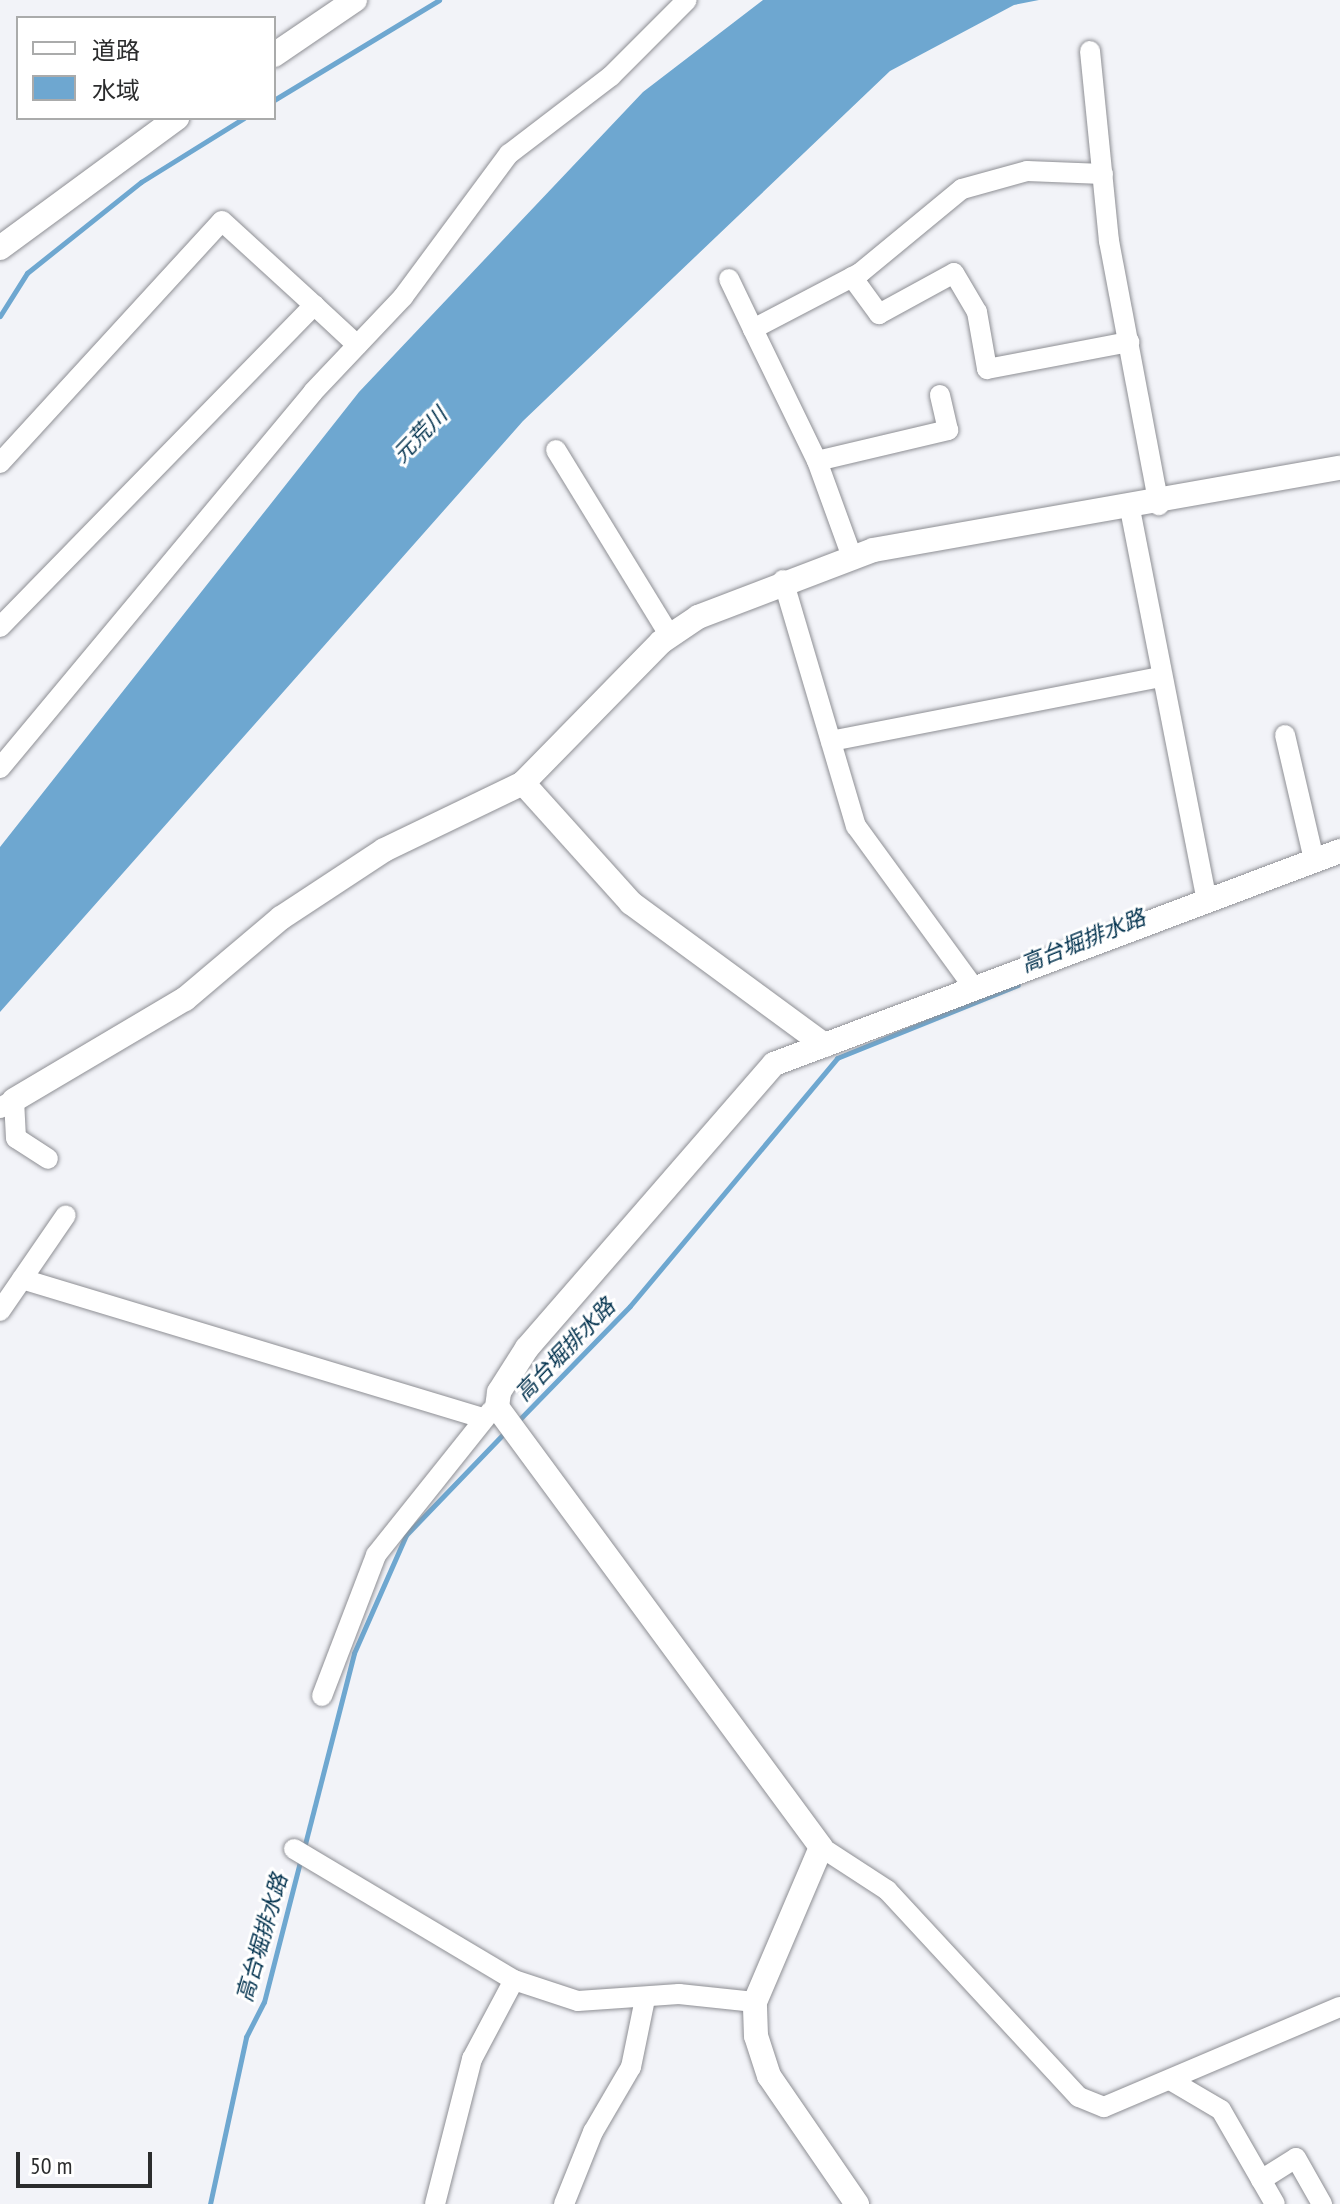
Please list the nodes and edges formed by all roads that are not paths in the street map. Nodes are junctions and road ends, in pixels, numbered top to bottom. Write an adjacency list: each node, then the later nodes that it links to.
1 (355, 0): 4 (street)
2 (687, 0): 13 (street)
3 (1090, 51): 6 (street)
4 (276, 54)
5 (174, 120): 7 (street)
6 (1103, 174): 8 (street); 12 (street)
7 (0, 248)
8 (852, 277): 11 (street); 12 (street)
9 (729, 279): 11 (street)
10 (314, 305): 13 (street); 17 (street); 23 (street)
11 (753, 329): 16 (street)
12 (1129, 342): 19 (street)
13 (357, 345): 28 (street)
14 (940, 395): 16 (street)
15 (556, 450): 24 (street)
16 (817, 461): 21 (street)
17 (0, 463)
18 (1340, 468): 19 (street)
19 (1159, 505): 20 (street)
20 (1130, 509): 21 (street); 25 (street)
21 (852, 557): 22 (street)
22 (783, 580): 24 (street); 27 (street)
23 (0, 627)
24 (670, 636): 29 (street)
25 (1159, 677): 27 (street); 32 (street)
26 (1285, 735): 31 (street)
27 (831, 741): 33 (street)
28 (0, 768)
29 (523, 783): 34 (street); 35 (street)
30 (1340, 851): 31 (street)
31 (1314, 860): 32 (street)
32 (1207, 901): 33 (street)
33 (975, 989): 34 (street)
34 (824, 1045): 40 (street)
35 (7, 1104): 36 (street)
36 (48, 1159)
37 (66, 1215): 38 (street)
38 (22, 1279): 39 (street); 40 (street)
39 (0, 1311)
40 (489, 1413): 41 (street); 42 (street)
41 (322, 1696)
42 (821, 1847): 46 (street); 48 (street)
43 (294, 1849): 44 (street)
44 (514, 1980): 45 (street); 50 (street)
45 (645, 1999): 46 (street); 51 (street)
46 (755, 2002): 52 (street)
47 (1340, 2007): 48 (street)
48 (1170, 2080): 49 (street)
49 (1261, 2180): 53 (street); 54 (street)
50 (435, 2204)
51 (564, 2204)
52 (857, 2204)
53 (1275, 2204)
54 (1322, 2204)

